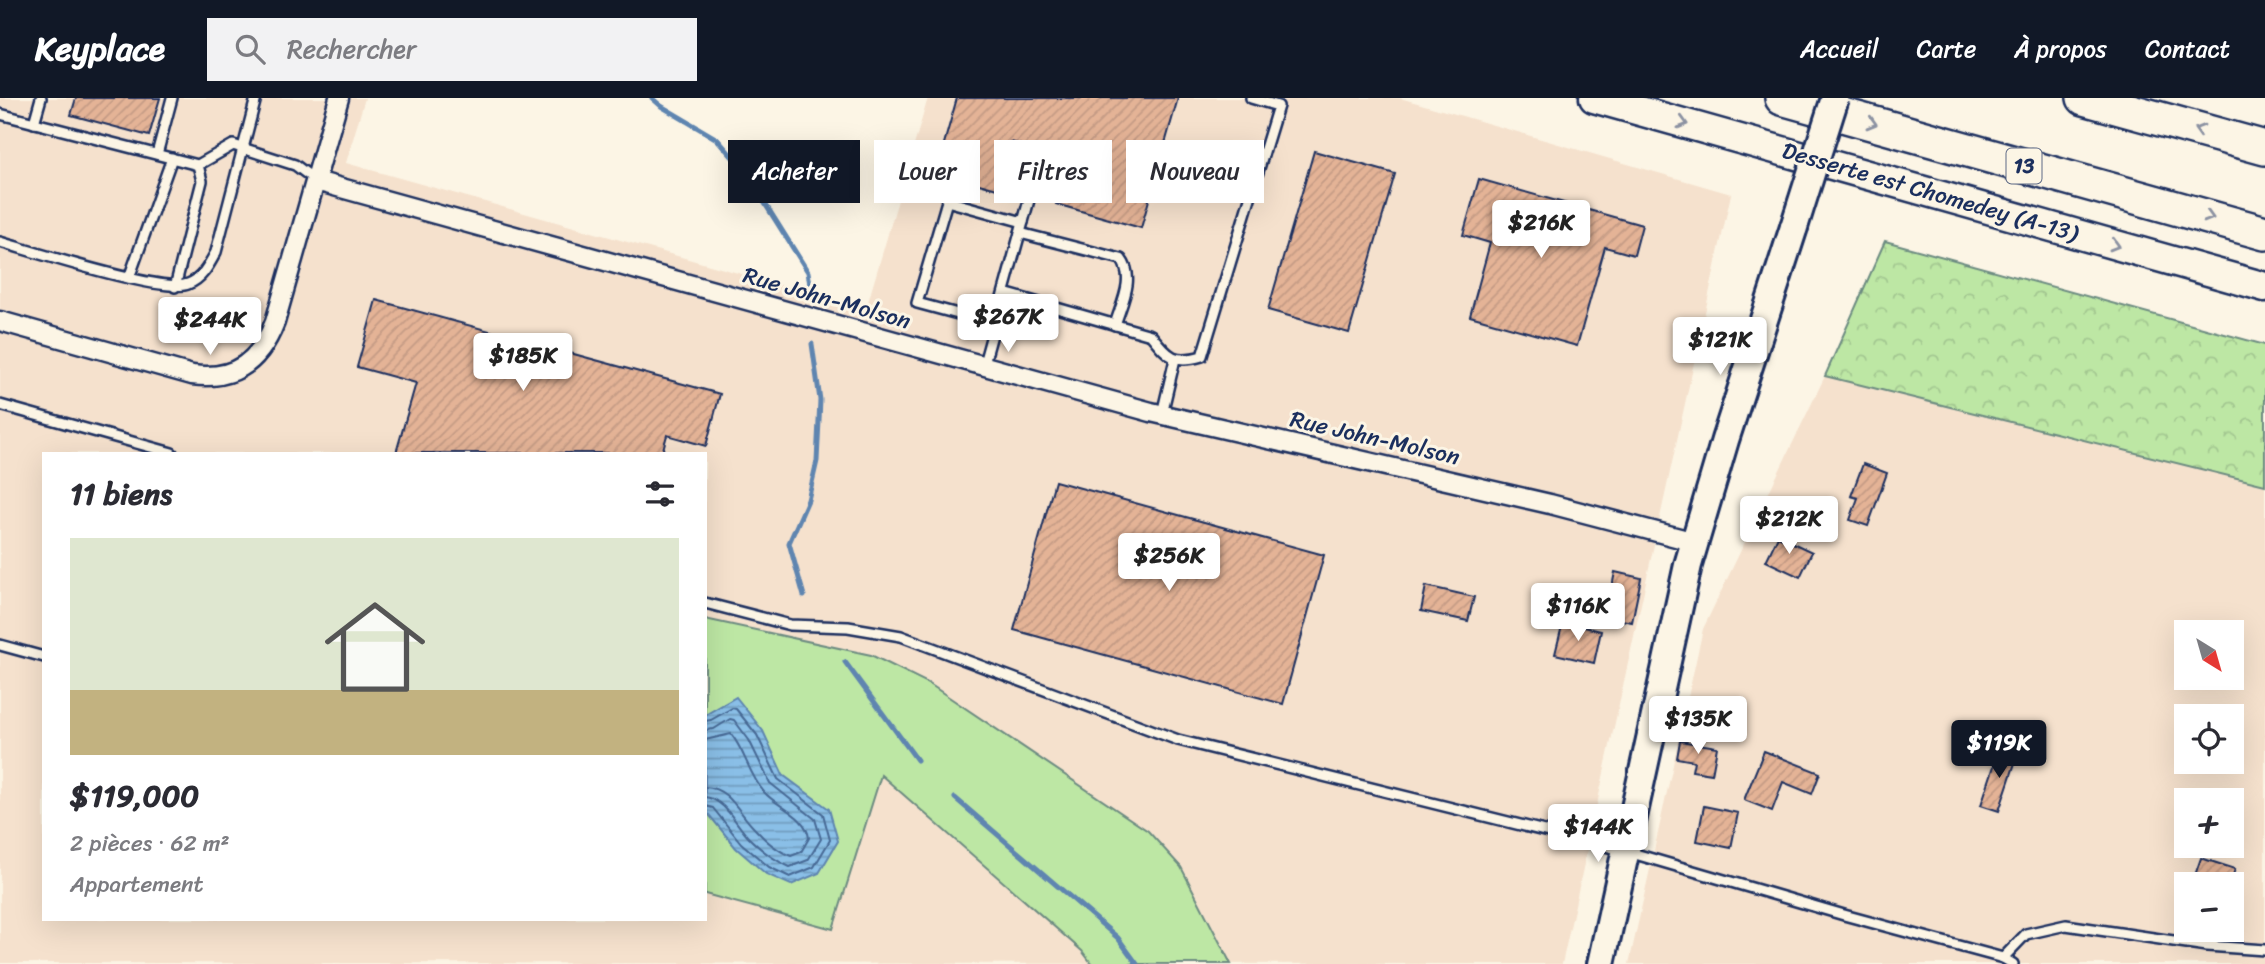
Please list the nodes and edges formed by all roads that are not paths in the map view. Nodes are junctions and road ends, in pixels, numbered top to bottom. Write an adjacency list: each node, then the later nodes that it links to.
1 (41, 98): 11 (lane)
2 (172, 98): 14 (lane)
3 (256, 98): 12 (lane)
4 (339, 98): 17 (street)
5 (1251, 98): 30 (lane)
6 (1594, 98): 25 (main road, Desserte est Chomedey (A-13), one-way to 25)
7 (1782, 98): 21 (highway, 13, one-way to 21)
8 (1835, 98): 35 (street, bridge)
9 (2084, 98): 13 (highway, one-way to 9)
10 (0, 114): 11 (lane)
11 (34, 123): 14 (lane)
12 (242, 148): 16 (lane); 17 (lane); 24 (lane)
13 (2265, 148)
14 (157, 154): 15 (lane)
15 (172, 158): 16 (lane); 23 (lane)
16 (198, 165): 24 (lane)
17 (316, 181): 27 (street); 31 (street, Rue John-Molson)
18 (1028, 203): 19 (lane)
19 (1023, 222): 20 (lane); 28 (lane)
20 (1020, 233): 26 (lane); 29 (lane)
21 (2265, 233)
22 (0, 242): 23 (lane)
23 (129, 278): 24 (lane)
24 (175, 287)
25 (2265, 287)
26 (1004, 293): 28 (lane); 29 (lane)
27 (0, 321)
28 (995, 324): 31 (lane)
29 (1115, 325): 30 (lane)
30 (1175, 359): 33 (lane)
31 (983, 367): 33 (street, Rue John-Molson)
32 (0, 405): 34 (lane)
33 (1162, 414): 35 (street, Rue John-Molson)
34 (168, 452)
35 (1695, 542): 39 (street)
36 (707, 604): 39 (lane)
37 (0, 645): 38 (lane)
38 (42, 656)
39 (1625, 851): 41 (lane); 42 (street)
40 (2265, 950): 41 (lane)
41 (2003, 958): 43 (lane)
42 (1601, 964)
43 (2013, 964)

